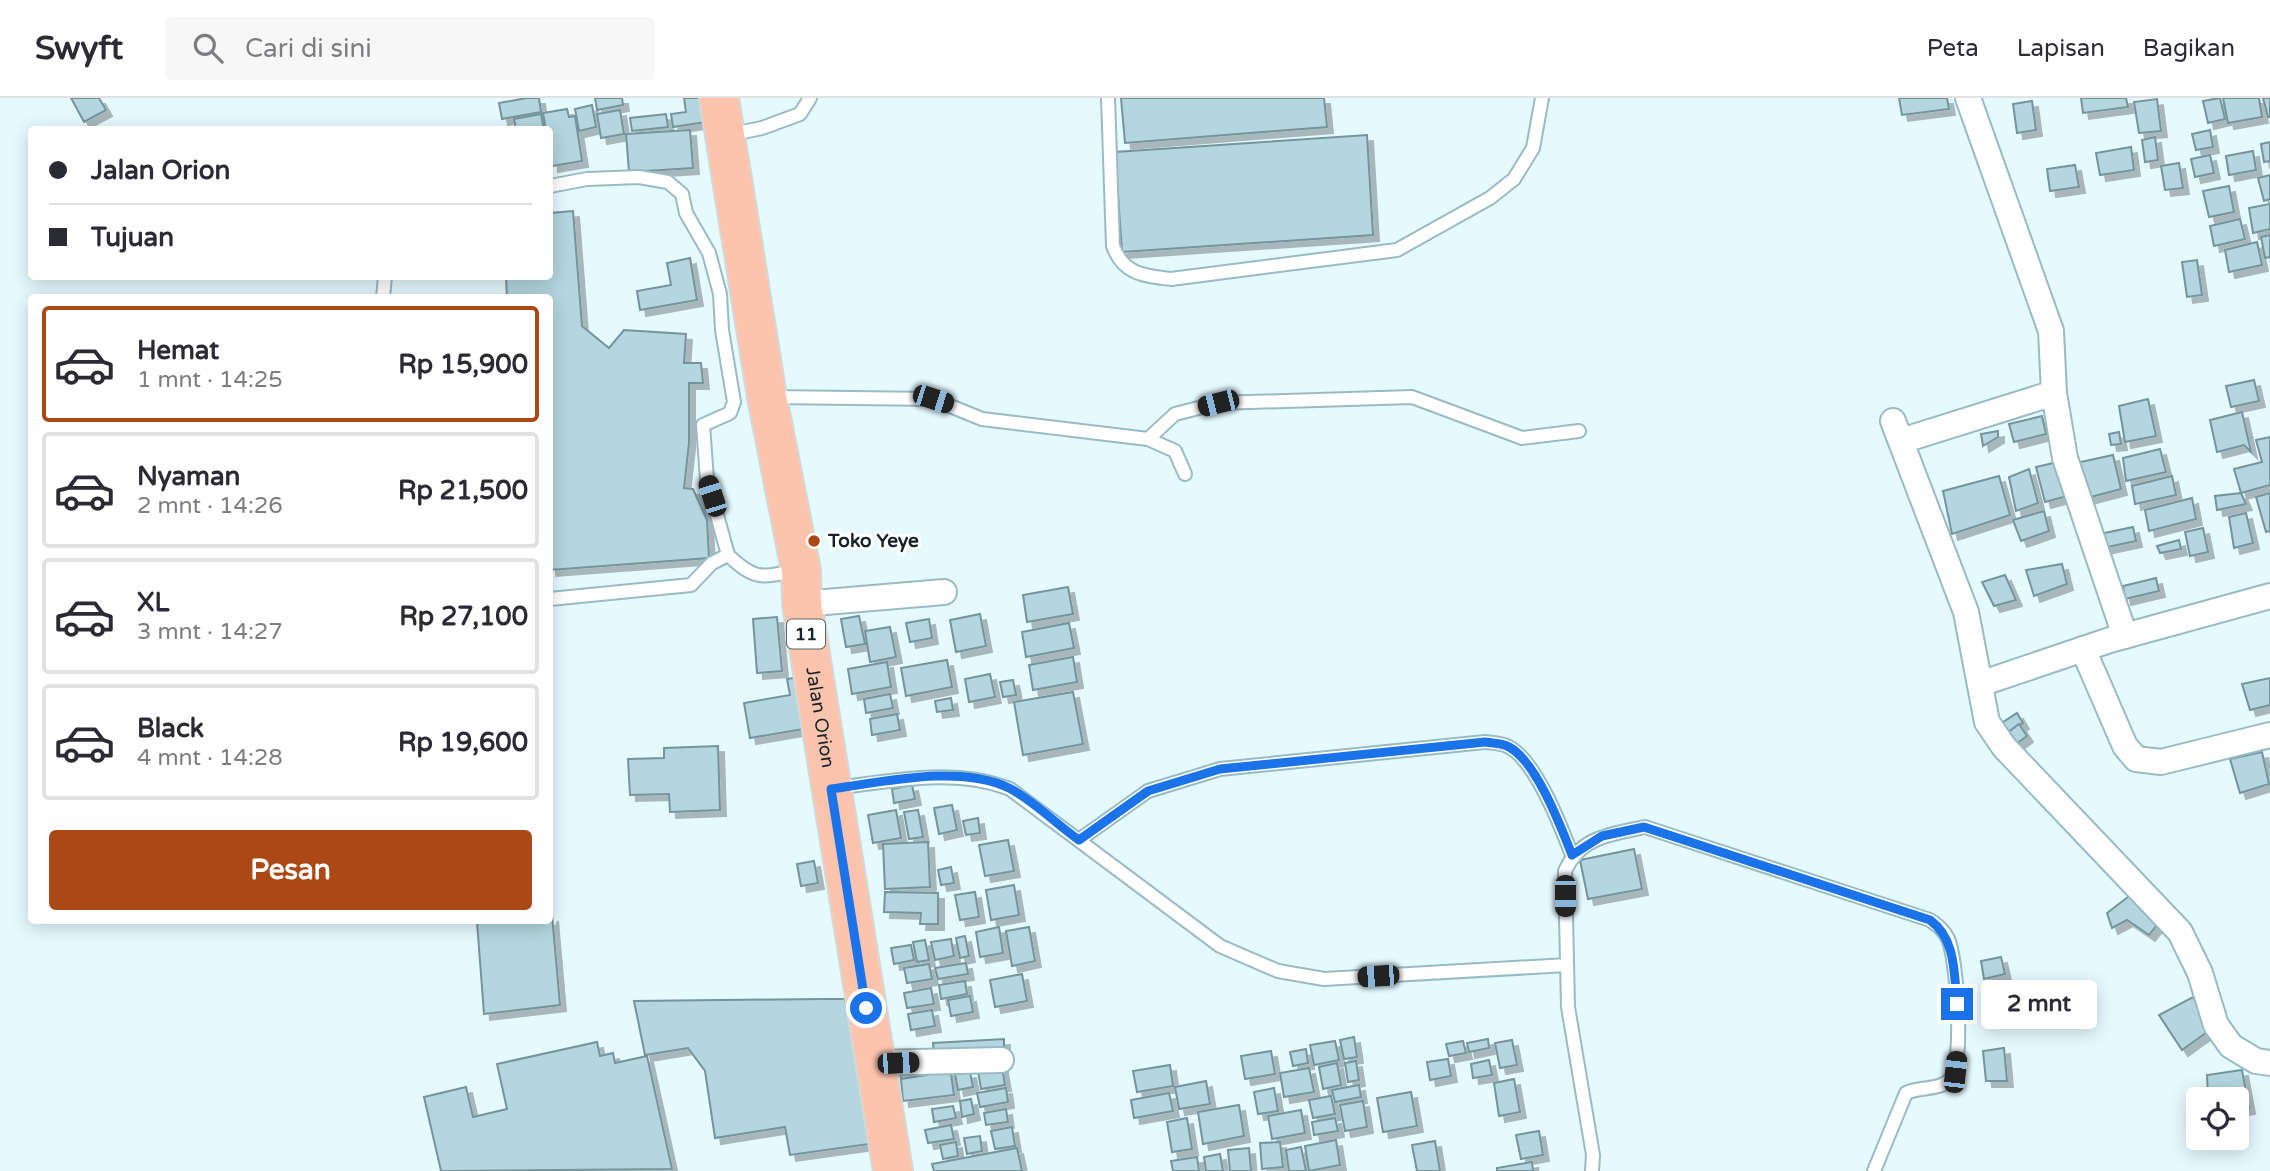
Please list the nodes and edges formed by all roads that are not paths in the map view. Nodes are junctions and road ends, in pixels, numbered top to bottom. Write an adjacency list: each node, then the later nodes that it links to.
1 (719, 98): 6 (highway, Jalan Orion / 11)
2 (810, 98): 6 (lane)
3 (1108, 98): 4 (lane)
4 (1542, 98)
5 (1968, 98): 8 (street)
6 (726, 135): 9 (highway, Jalan Orion / 11)
7 (553, 185): 13 (lane)
8 (2054, 393): 18 (street); 20 (street)
9 (767, 397): 11 (lane); 14 (highway, Jalan Orion / 11)
10 (1579, 431): 11 (lane)
11 (1148, 439): 12 (lane)
12 (1185, 474)
13 (728, 555): 14 (lane); 17 (lane)
14 (802, 587): 15 (street); 22 (highway, Jalan Orion / 11)
15 (944, 592)
16 (2270, 596): 18 (street)
17 (553, 598)
18 (2126, 636): 19 (street)
19 (2083, 649): 20 (street); 21 (street)
20 (1980, 684): 28 (street)
21 (2270, 735)
22 (831, 789): 23 (lane); 27 (highway, Jalan Orion / 11)
23 (1079, 840): 24 (lane); 25 (lane)
24 (1572, 855): 25 (lane); 31 (lane)
25 (1567, 965): 30 (lane)
26 (1001, 1060): 27 (street)
27 (874, 1063): 29 (highway, Jalan Orion / 11)
28 (2270, 1063)
29 (893, 1171)
30 (1592, 1171)
31 (1874, 1171)

